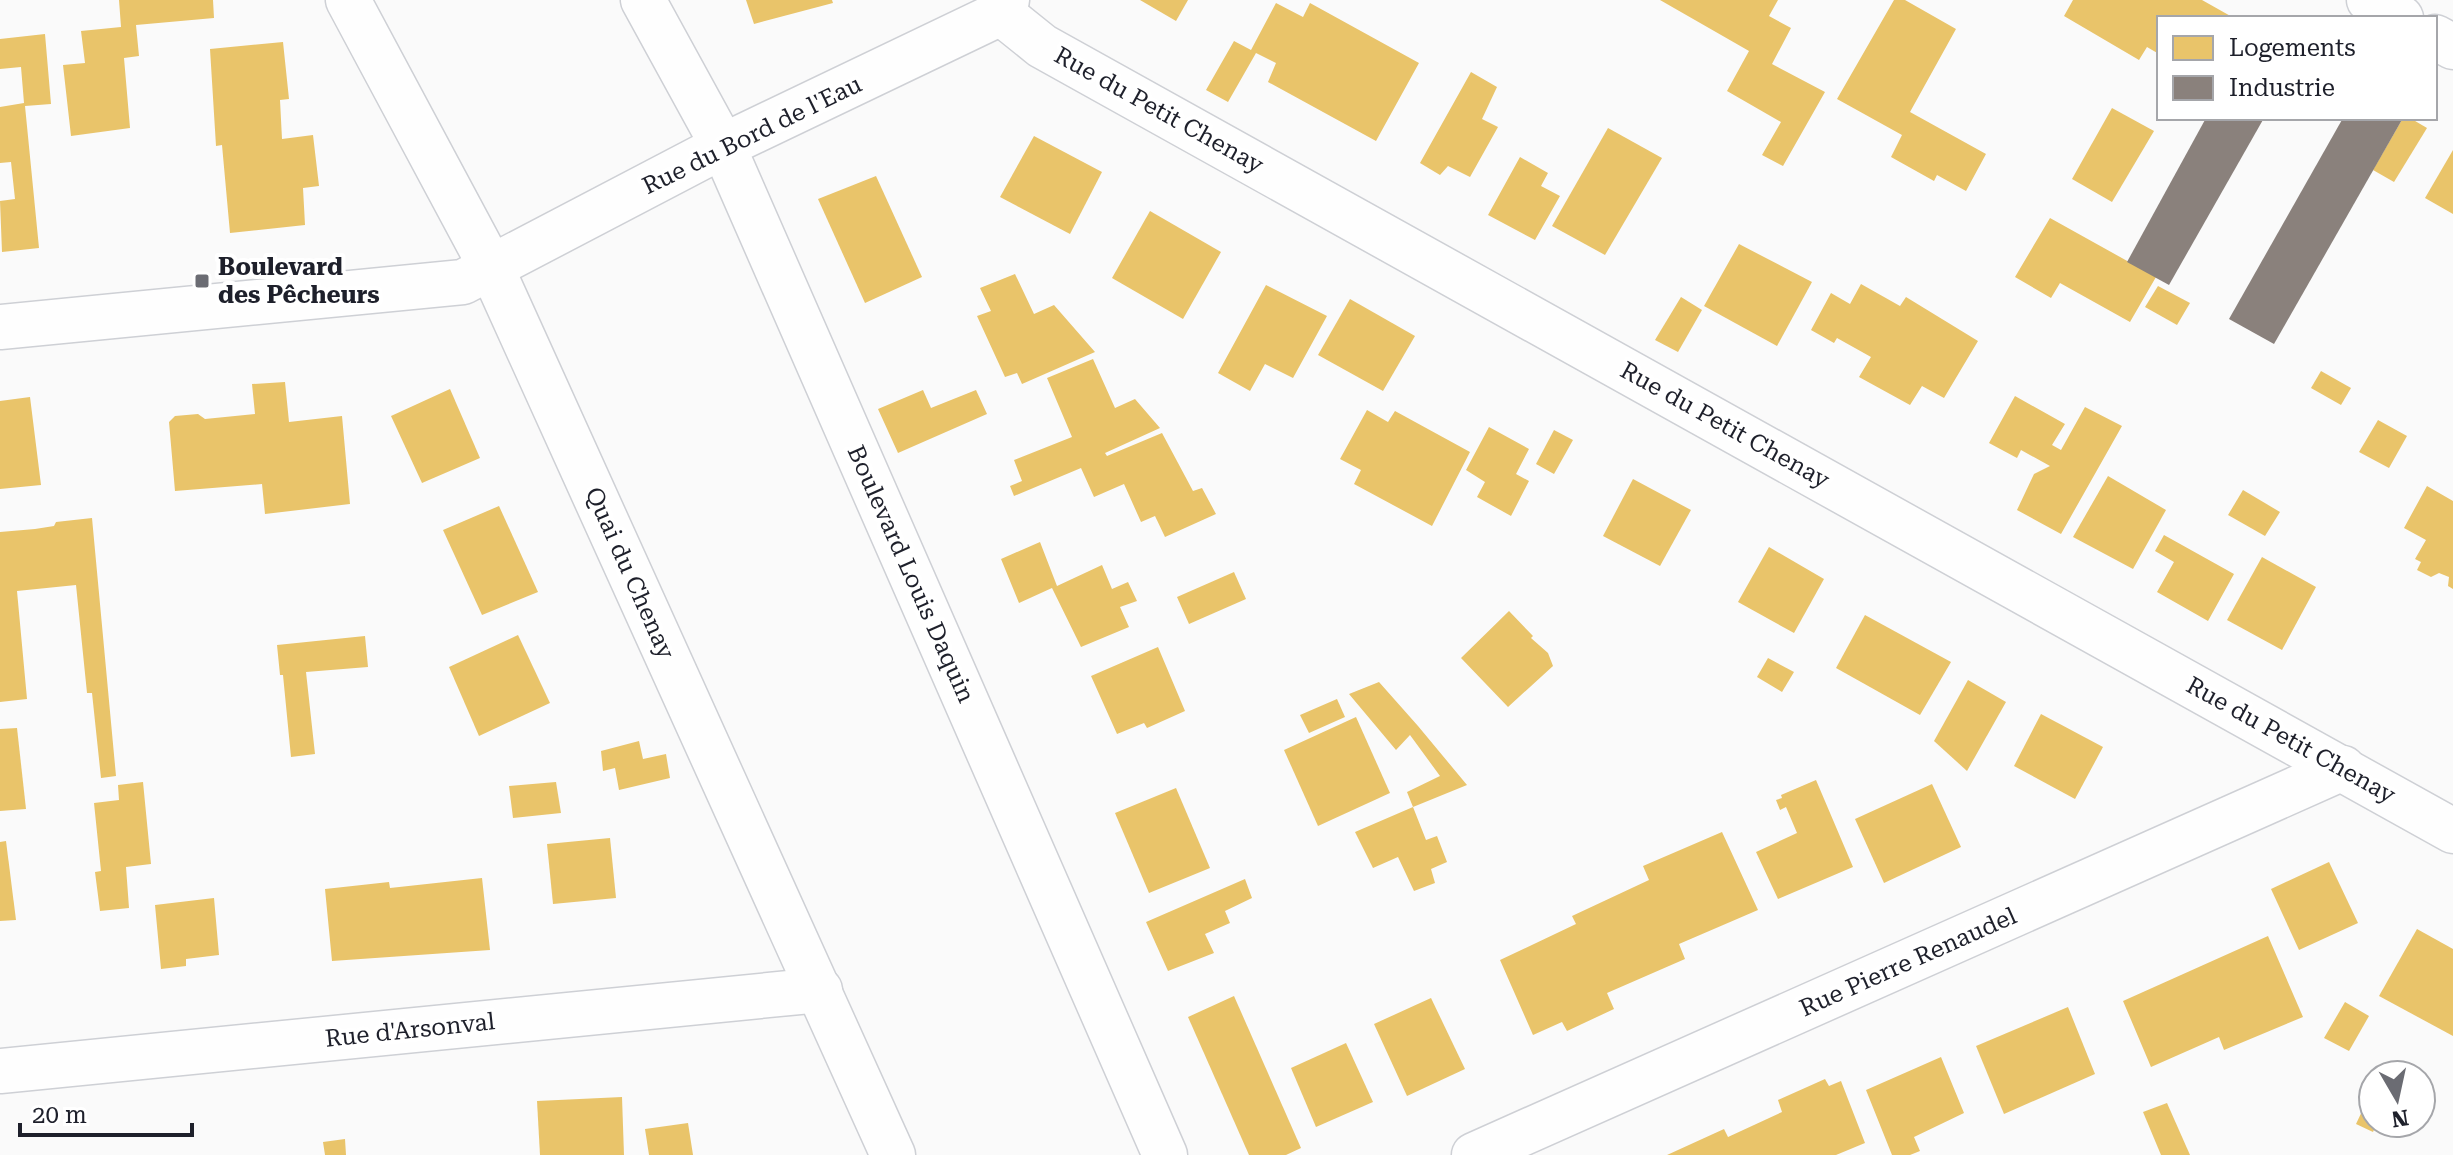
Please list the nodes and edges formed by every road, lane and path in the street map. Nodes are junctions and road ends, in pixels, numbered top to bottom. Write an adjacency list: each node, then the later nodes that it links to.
1 (348, 0): 7 (street, Quai du Chenay)
2 (643, 0): 6 (street, Boulevard Louis Daquin)
3 (2369, 0): 5 (street)
4 (1004, 7): 6 (street, Rue du Bord de l'Eau); 9 (street, Rue du Petit Chenay)
5 (2397, 16)
6 (723, 146): 7 (street, Rue du Bord de l'Eau); 14 (street, Boulevard Louis Daquin)
7 (492, 269): 8 (street, Rue du Bord de l'Eau); 11 (street, Quai du Chenay)
8 (0, 327)
9 (2343, 768): 10 (street, Rue du Petit Chenay); 15 (street, Rue Pierre Renaudel)
10 (2453, 831)
11 (820, 990): 12 (street, Rue d'Arsonval); 13 (street, Quai du Chenay)
12 (0, 1071)
13 (893, 1155)
14 (1165, 1155)
15 (1474, 1155)

